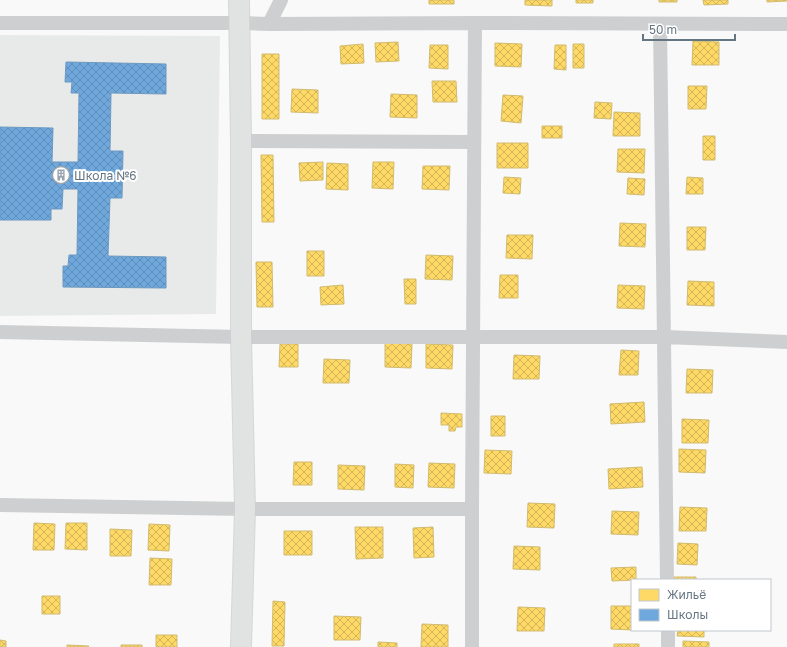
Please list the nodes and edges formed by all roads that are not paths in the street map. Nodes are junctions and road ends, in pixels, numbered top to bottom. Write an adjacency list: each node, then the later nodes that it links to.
1 (239, 0): 3 (street)
2 (281, 0): 6 (street)
3 (239, 22): 4 (street); 6 (street); 9 (street)
4 (0, 23)
5 (475, 23): 6 (street); 7 (street); 10 (street)
6 (269, 24)
7 (660, 24): 8 (street); 13 (street)
8 (787, 24)
9 (241, 141): 10 (street); 12 (street)
10 (474, 142): 14 (street)
11 (0, 332): 12 (street)
12 (241, 337): 14 (street); 17 (street)
13 (665, 337): 14 (street); 15 (street); 19 (street)
14 (474, 338): 18 (street)
15 (787, 342)
16 (0, 505): 17 (street)
17 (245, 509): 18 (street); 21 (street)
18 (472, 509): 22 (street)
19 (667, 579)
20 (668, 631): 23 (street)
21 (241, 647)
22 (472, 647)
23 (668, 647)

